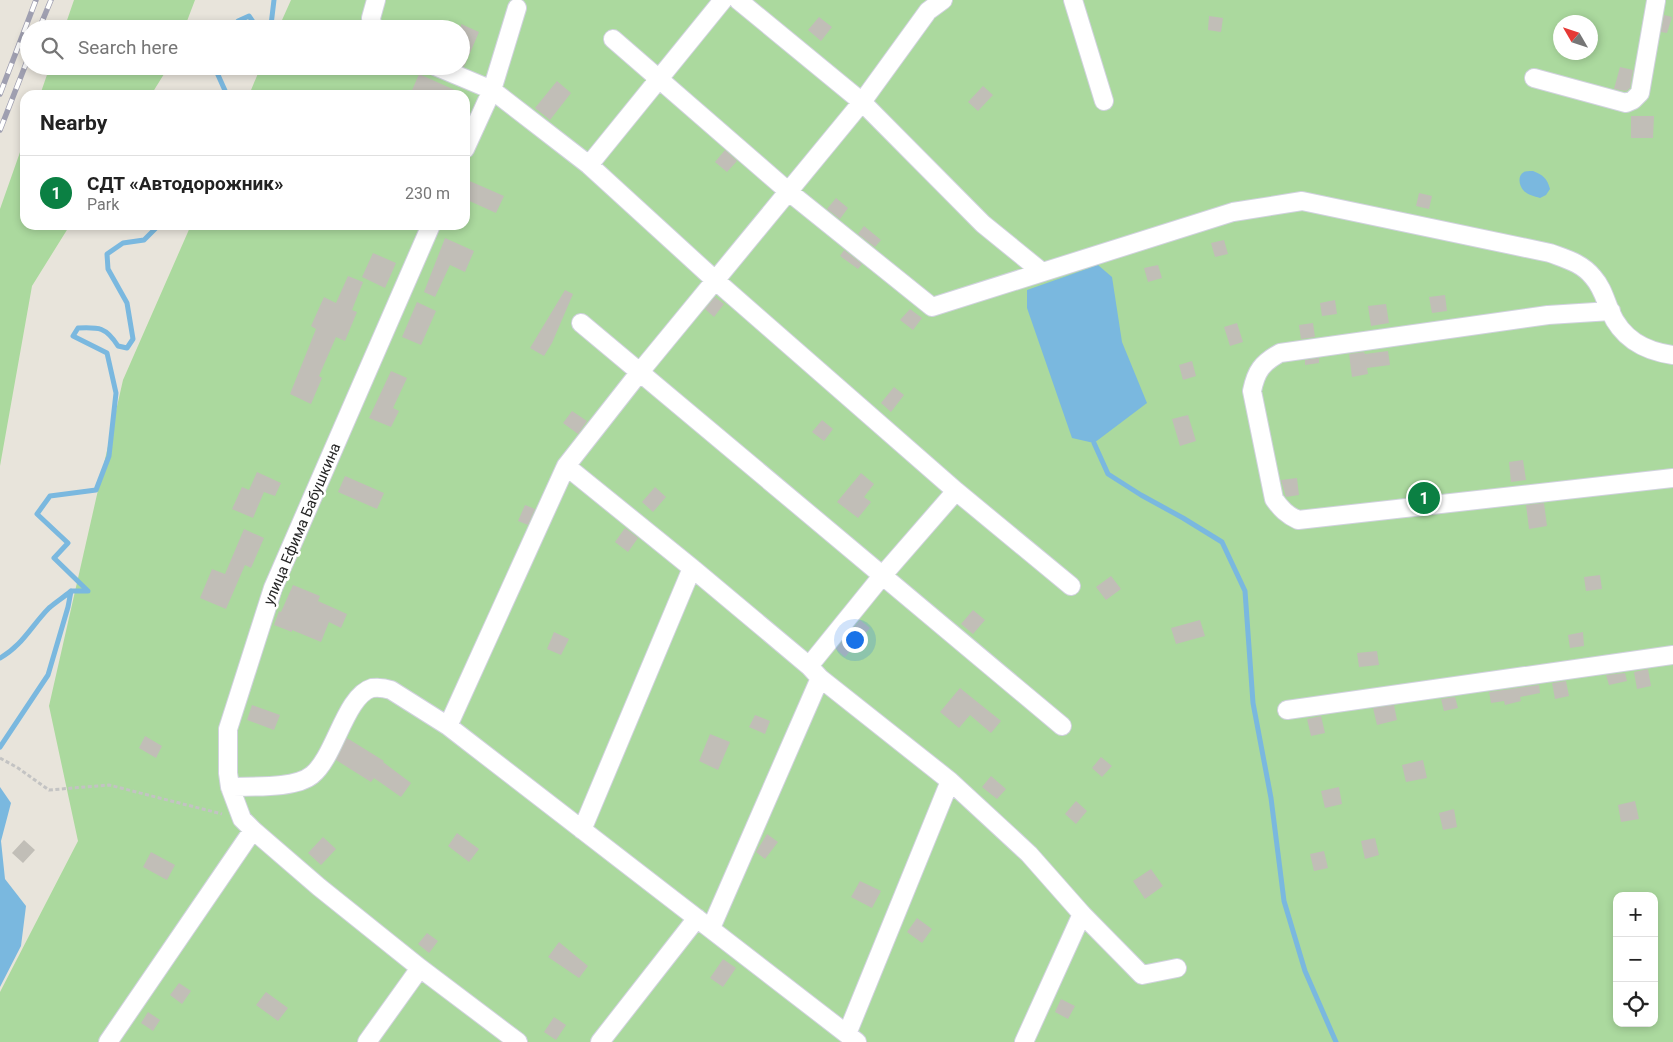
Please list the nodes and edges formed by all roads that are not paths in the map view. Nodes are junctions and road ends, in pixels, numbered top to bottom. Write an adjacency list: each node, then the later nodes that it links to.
1 (376, 0): 8 (street)
2 (723, 0): 12 (street)
3 (738, 0): 15 (street)
4 (943, 0): 15 (street)
5 (1073, 0): 14 (street)
6 (1658, 0): 11 (street)
7 (517, 8): 13 (street)
8 (371, 20)
9 (613, 38): 12 (street)
10 (456, 75): 13 (street)
11 (1534, 78)
12 (659, 79): 17 (street); 18 (street)
13 (492, 90): 16 (street); 17 (street)
14 (1104, 101)
15 (862, 102): 18 (street); 20 (street)
16 (470, 138)
17 (589, 165): 21 (street)
18 (789, 192): 20 (street); 21 (street)
19 (429, 230): 38 (street, улица Ефима Бабушкина)
20 (1042, 272): 22 (street)
21 (716, 280): 25 (street); 28 (street)
22 (1611, 311): 24 (street); 27 (street)
23 (581, 324): 25 (street)
24 (1673, 355)
25 (639, 373): 26 (street); 30 (street)
26 (566, 466): 29 (street); 35 (street)
27 (1673, 478)
28 (956, 491): 30 (street); 31 (street)
29 (692, 568): 33 (street); 40 (street)
30 (882, 576): 33 (street); 36 (street)
31 (1071, 586)
32 (1673, 655): 34 (street)
33 (815, 672): 37 (street); 42 (street)
34 (1287, 710)
35 (448, 726): 38 (street); 40 (street)
36 (1062, 726)
37 (950, 780): 41 (street); 45 (street)
38 (230, 787): 39 (street, улица Ефима Бабушкина)
39 (248, 825): 43 (street); 46 (street)
40 (582, 830): 42 (street)
41 (1082, 914): 44 (street); 50 (street)
42 (704, 923): 45 (street); 49 (street)
43 (420, 968): 47 (street); 48 (street)
44 (1177, 968)
45 (852, 1038)
46 (108, 1042)
47 (367, 1042)
48 (518, 1042)
49 (600, 1042)
50 (1024, 1042)

